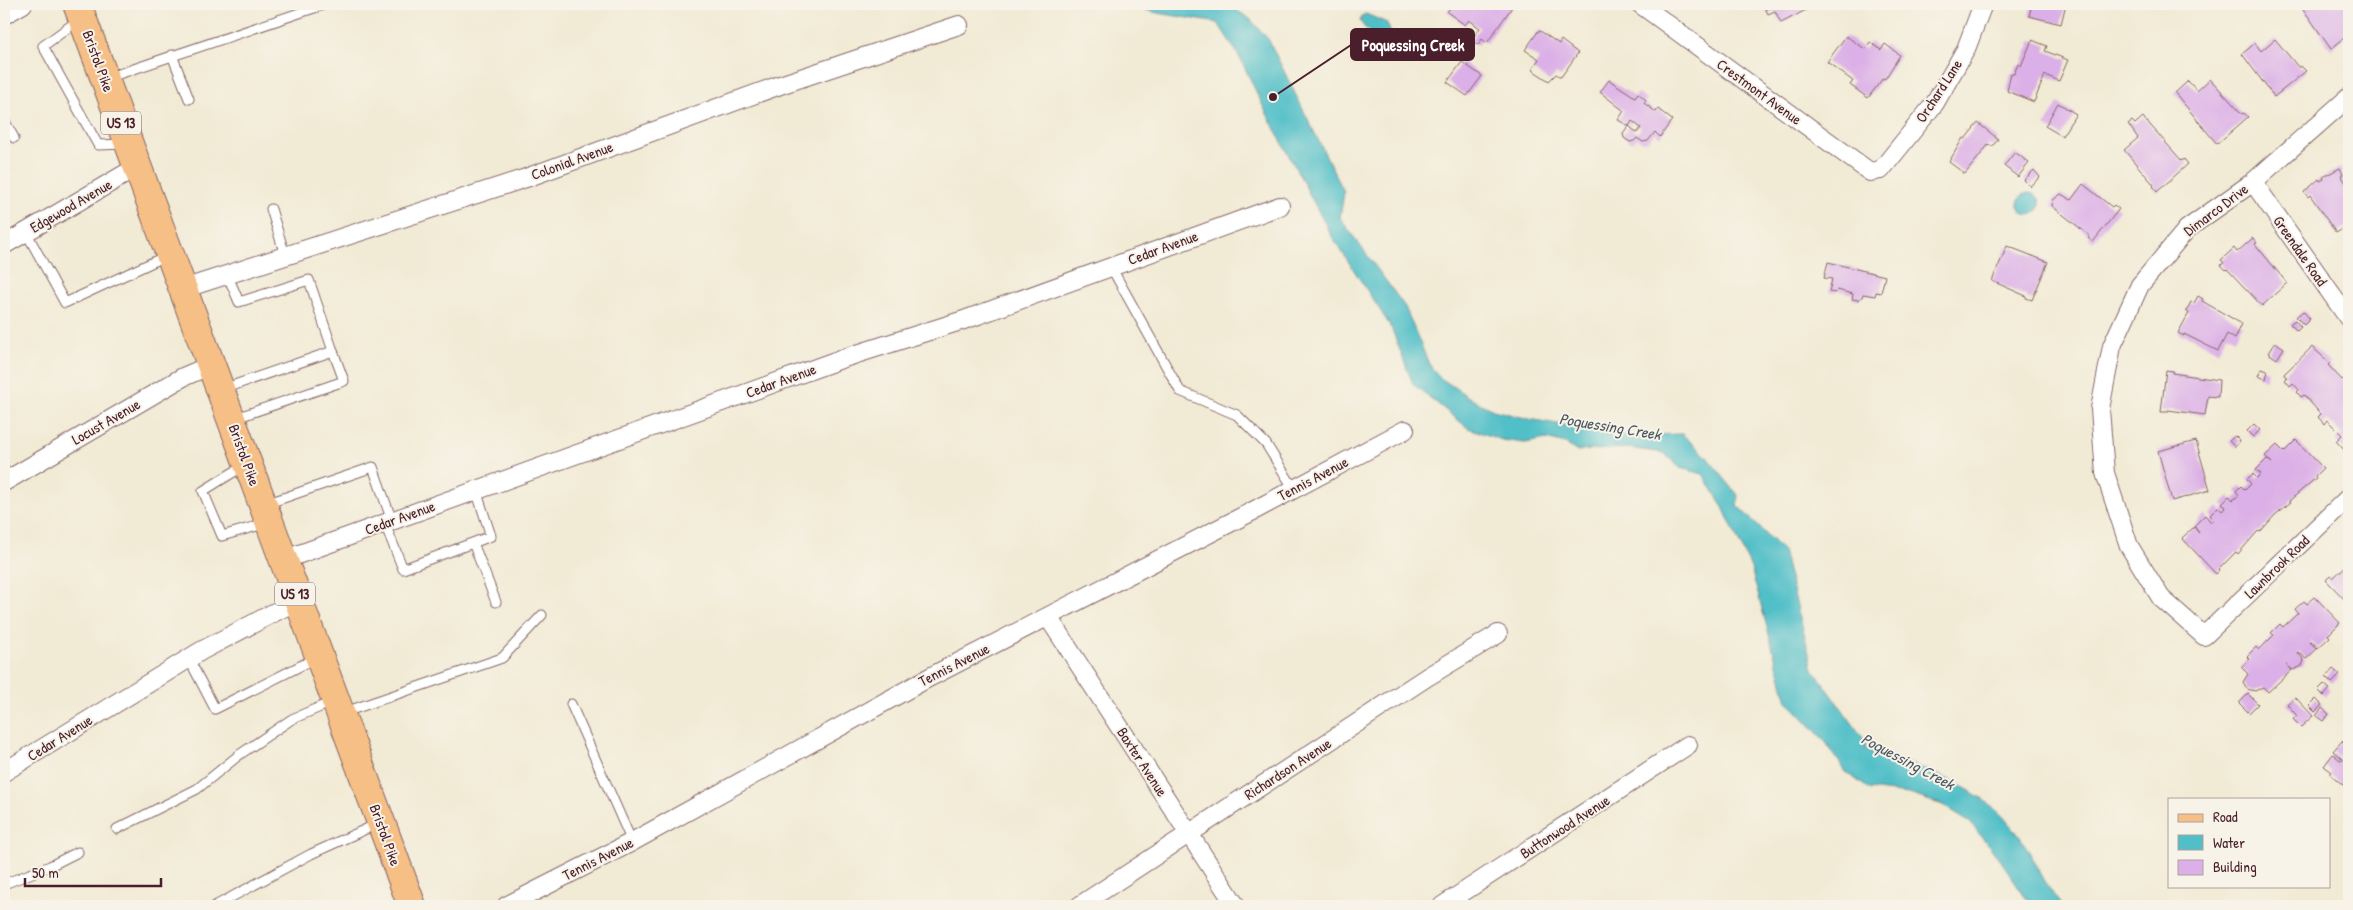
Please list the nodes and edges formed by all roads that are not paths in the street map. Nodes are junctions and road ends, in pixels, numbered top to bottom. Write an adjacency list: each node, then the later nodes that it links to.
1 (23, 4): 6 (street)
2 (326, 4): 8 (lane)
3 (1640, 4): 15 (street, Crestmont Avenue)
4 (1983, 4): 15 (street, Orchard Lane)
5 (79, 10): 9 (main road, Bristol Pike / US 13); 14 (lane)
6 (4, 15)
7 (959, 25): 22 (street, Colonial Avenue)
8 (172, 55): 9 (lane); 11 (lane)
9 (105, 79): 14 (main road, Bristol Pike / US 13)
10 (2349, 97): 16 (street, Dimarco Drive)
11 (189, 98)
12 (4, 120): 13 (lane)
13 (14, 138)
14 (133, 156): 19 (street, Edgewood Avenue); 21 (main road, Bristol Pike / US 13)
15 (1882, 170)
16 (2252, 182): 26 (street, Greendale Road); 46 (street, Dimarco Drive)
17 (1280, 206): 23 (street, Cedar Avenue)
18 (272, 209): 22 (lane)
19 (26, 232): 20 (street, Edgewood Avenue); 21 (lane)
20 (4, 245)
21 (170, 254): 25 (main road, Bristol Pike / US 13)
22 (285, 255): 24 (street, Colonial Avenue)
23 (1110, 268): 34 (lane); 35 (street, Cedar Avenue)
24 (227, 274): 25 (street, Colonial Avenue); 27 (lane)
25 (183, 289): 28 (main road, Bristol Pike / US 13)
26 (2349, 319)
27 (333, 351): 29 (lane); 30 (lane)
28 (211, 365): 29 (main road, Bristol Pike / US 13); 33 (street, Locust Avenue)
29 (220, 390): 30 (main road, Bristol Pike / US 13)
30 (231, 420): 32 (main road, Bristol Pike / US 13)
31 (1404, 430): 34 (street, Tennis Avenue)
32 (247, 464): 37 (main road, Bristol Pike / US 13); 37 (lane)
33 (4, 482)
34 (1294, 489): 44 (street, Tennis Avenue)
35 (476, 490): 38 (street, Cedar Avenue); 39 (lane)
36 (2349, 497): 46 (street, Lawnbrook Road)
37 (266, 514): 38 (lane); 40 (main road, Bristol Pike / US 13)
38 (389, 522): 39 (lane); 40 (street, Cedar Avenue)
39 (473, 543): 42 (lane)
40 (283, 560): 41 (main road, Bristol Pike / US 13)
41 (298, 600): 47 (main road, Bristol Pike / US 13); 48 (street, Cedar Avenue)
42 (496, 602)
43 (542, 615): 50 (lane)
44 (1048, 617): 55 (street, Baxter Avenue); 56 (street, Tennis Avenue)
45 (1498, 634): 55 (street, Richardson Avenue)
46 (2204, 636)
47 (319, 657): 48 (lane); 50 (main road, Bristol Pike / US 13)
48 (189, 658): 52 (street, Cedar Avenue)
49 (570, 704): 56 (lane)
50 (337, 708): 53 (main road, Bristol Pike / US 13); 54 (lane)
51 (1688, 745): 64 (street, Buttonwood Avenue)
52 (4, 772)
53 (380, 823): 59 (lane); 60 (main road, Bristol Pike / US 13)
54 (117, 828)
55 (1189, 833): 62 (street, Richardson Avenue); 63 (street, Baxter Avenue)
56 (632, 842): 61 (street, Tennis Avenue)
57 (78, 852): 58 (lane)
58 (4, 884)
59 (215, 906)
60 (412, 906)
61 (506, 906)
62 (1080, 906)
63 (1236, 906)
64 (1442, 906)

